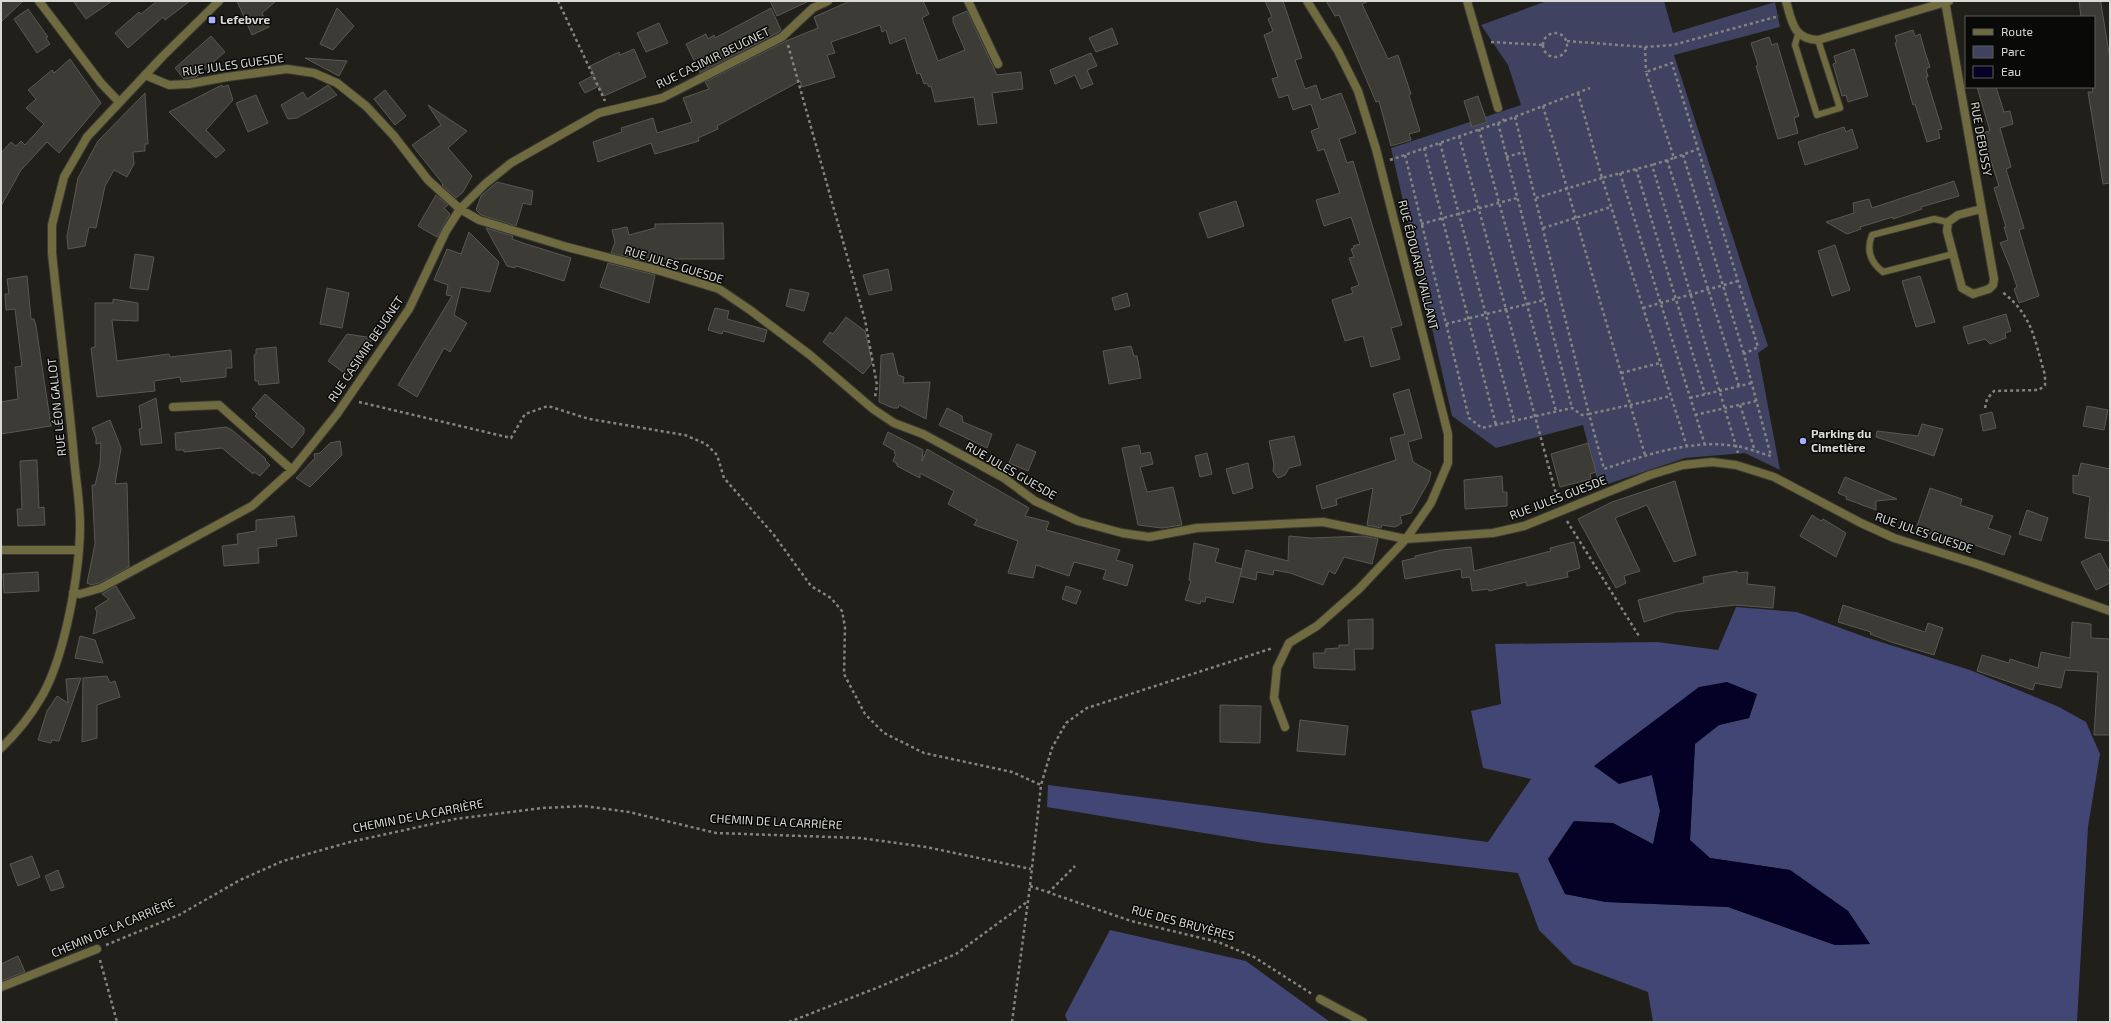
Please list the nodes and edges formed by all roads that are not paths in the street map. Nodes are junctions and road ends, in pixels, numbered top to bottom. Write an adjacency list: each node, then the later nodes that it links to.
1 (39, 1): 13 (street)
2 (219, 1): 12 (street, RUE LÉON GALLOT)
3 (828, 1): 15 (street, RUE CASIMIR BEUGNET)
4 (968, 1): 11 (street)
5 (1307, 1): 21 (street, RUE ÉDOUARD VAILLANT)
6 (1467, 1): 14 (street)
7 (1786, 1): 9 (street)
8 (1946, 1): 10 (street); 16 (street, RUE DEBUSSY)
9 (1798, 34): 10 (street); 10 (lane)
10 (1818, 40)
11 (998, 64)
12 (145, 75): 13 (street, RUE LÉON GALLOT); 15 (street, RUE JULES GUESDE)
13 (119, 102): 23 (street, RUE LÉON GALLOT)
14 (1498, 108)
15 (460, 209): 20 (street, RUE CASIMIR BEUGNET); 21 (street, RUE JULES GUESDE)
16 (1982, 209): 17 (street); 18 (street, RUE DEBUSSY)
17 (1948, 222): 18 (street); 18 (lane)
18 (1953, 254)
19 (174, 407): 20 (street)
20 (292, 470): 24 (street, RUE CASIMIR BEUGNET)
21 (1406, 539): 25 (street, RUE JULES GUESDE); 26 (street, RUE ÉDOUARD VAILLANT)
22 (1, 550): 23 (street)
23 (79, 550): 24 (street, RUE LÉON GALLOT)
24 (73, 593): 27 (street, RUE LÉON GALLOT)
25 (2110, 611)
26 (1285, 727)
27 (1, 748)
28 (98, 949): 29 (street, CHEMIN DE LA CARRIÈRE)
29 (1, 987)
30 (1320, 999): 31 (street)
31 (1363, 1022)

